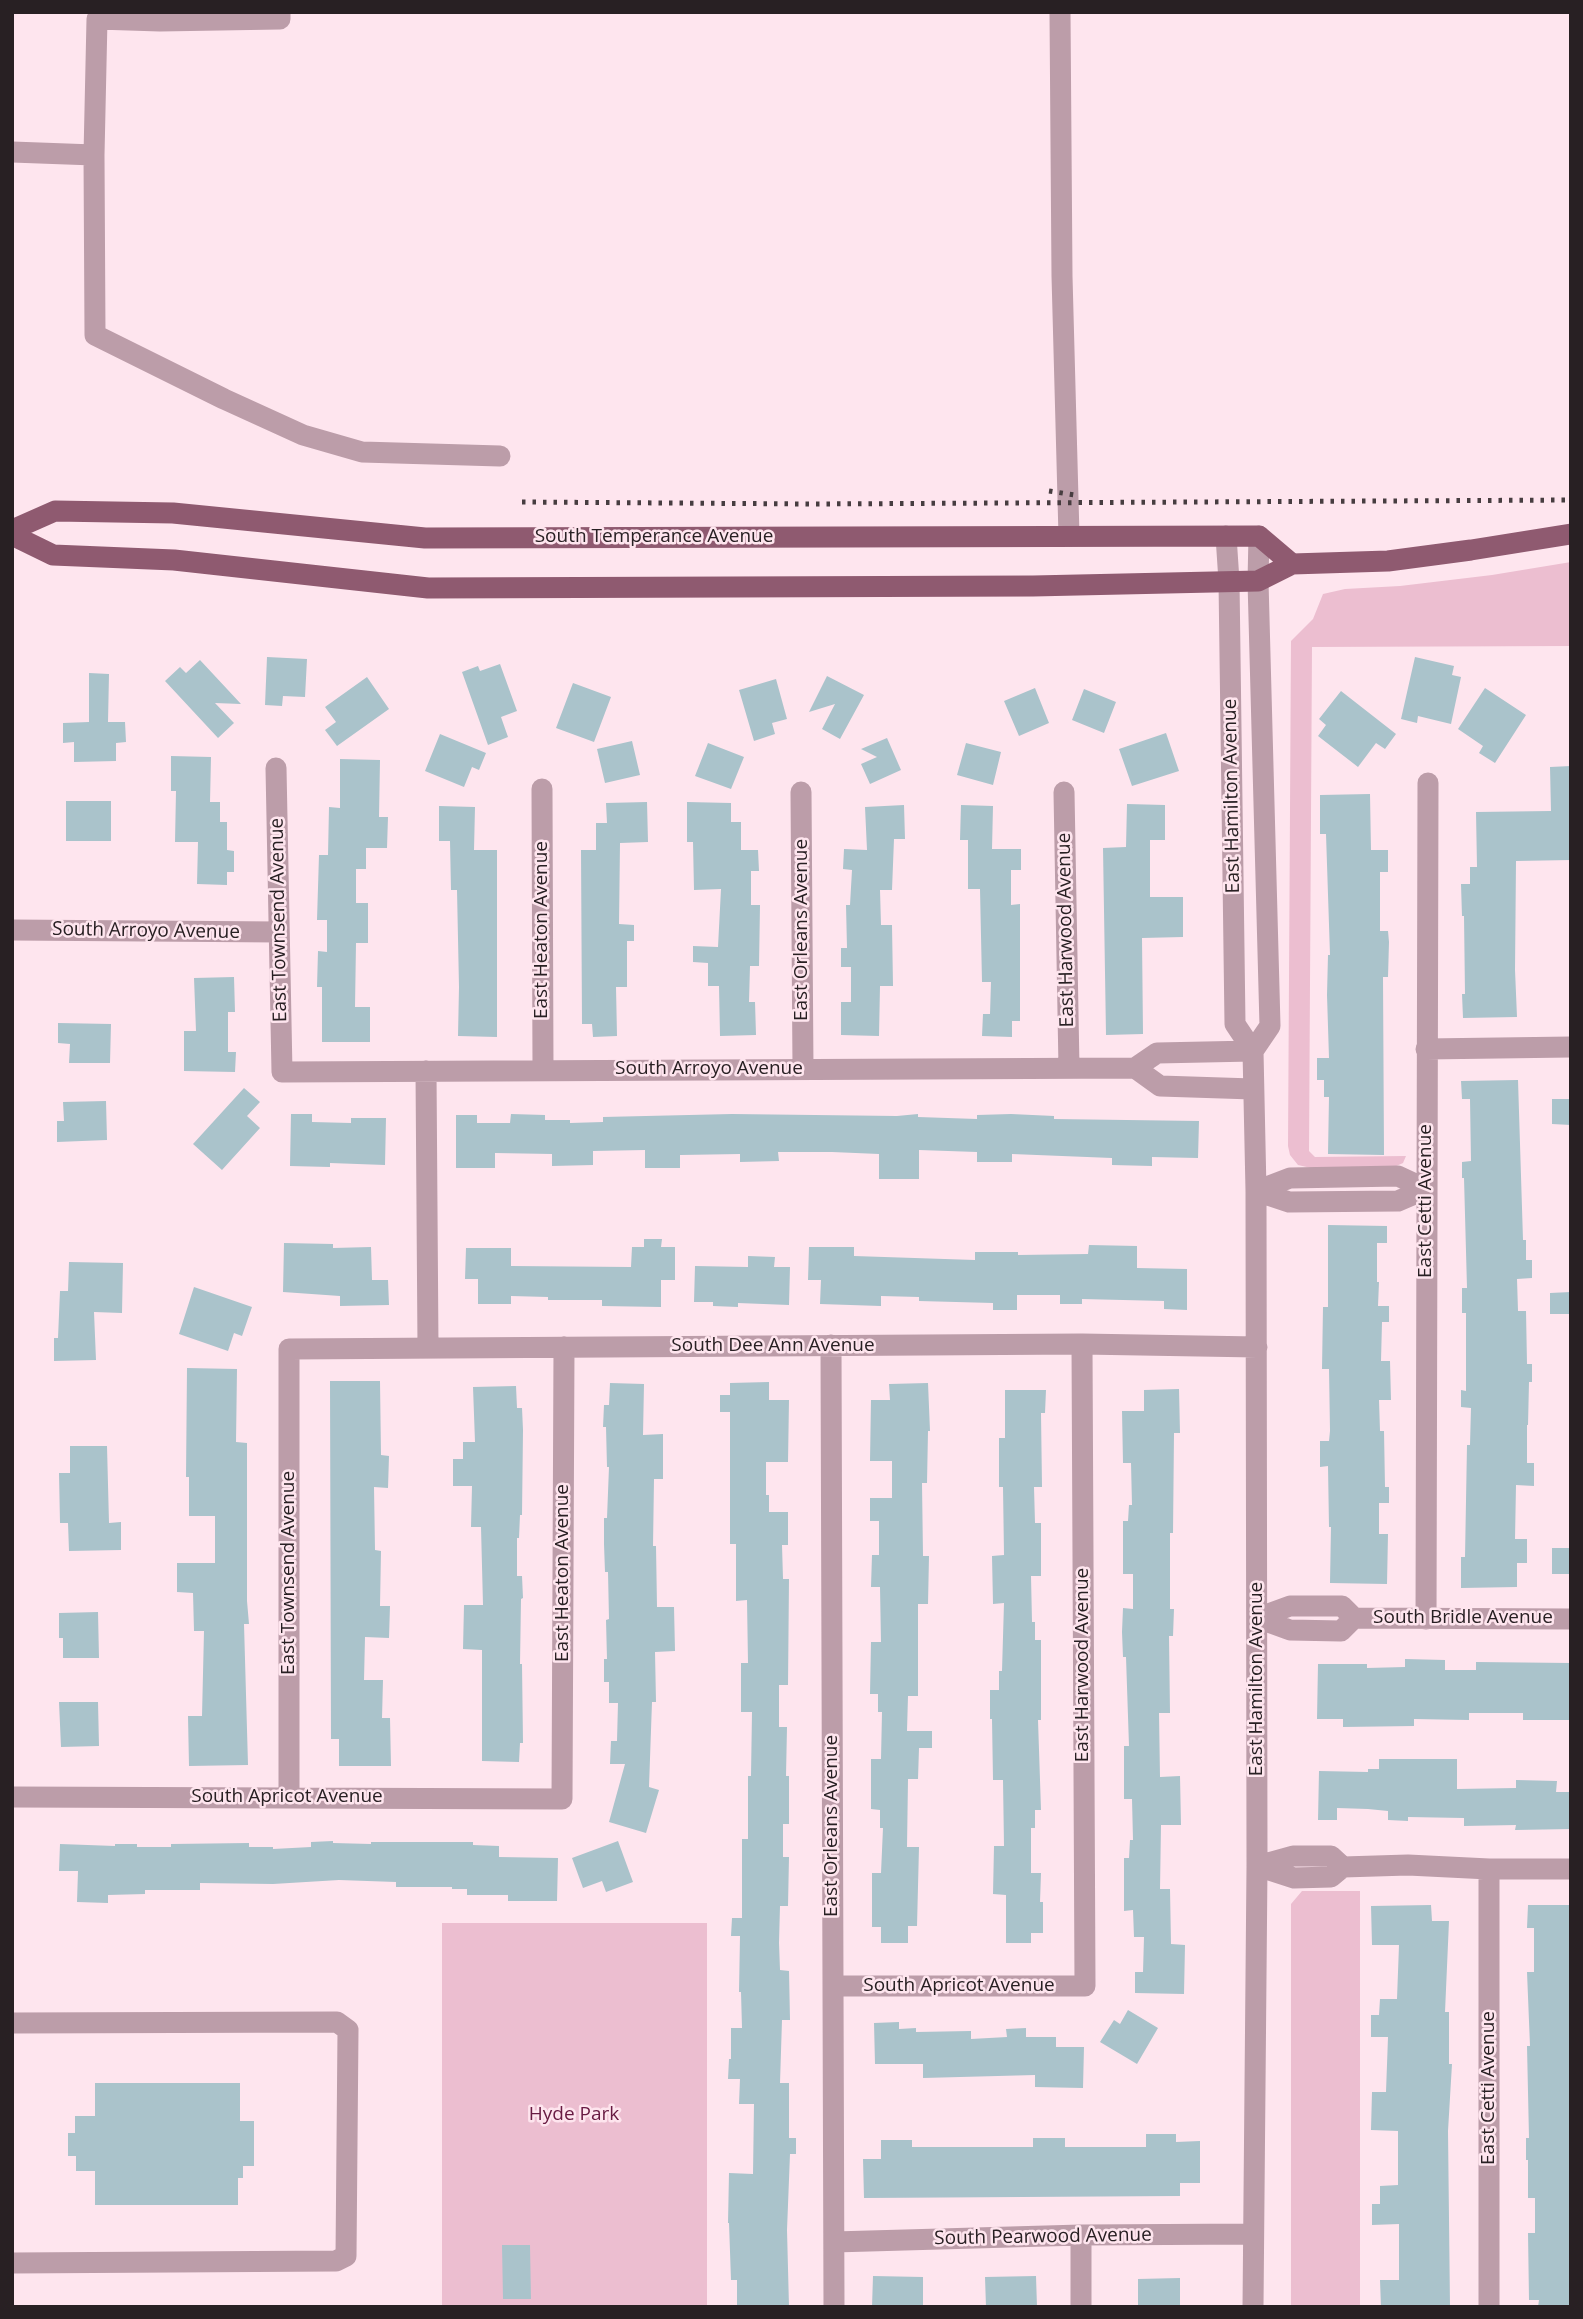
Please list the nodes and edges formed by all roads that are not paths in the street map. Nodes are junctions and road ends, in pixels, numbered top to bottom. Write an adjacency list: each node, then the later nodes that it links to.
1 (280, 12): 4 (street)
2 (1060, 12): 8 (street)
3 (12, 152): 4 (street)
4 (94, 155): 5 (street)
5 (500, 456)
6 (12, 532): 8 (main road, South Temperance Avenue); 12 (main road, South Temperance Avenue)
7 (1571, 534): 11 (main road, South Temperance Avenue)
8 (1069, 536): 9 (main road, South Temperance Avenue)
9 (1226, 536): 10 (main road, South Temperance Avenue); 12 (street, East Hamilton Avenue)
10 (1259, 536): 11 (main road); 13 (street, East Hamilton Avenue)
11 (1292, 564): 13 (main road, South Temperance Avenue)
12 (1230, 581): 13 (main road, South Temperance Avenue); 23 (street, East Hamilton Avenue)
13 (1258, 581): 23 (street, East Hamilton Avenue)
14 (276, 768): 20 (street, East Townsend Avenue)
15 (1428, 783): 22 (street, East Cetti Avenue)
16 (541, 789): 27 (street, East Heaton Avenue)
17 (801, 792): 26 (street, East Orleans Avenue)
18 (1064, 792): 24 (street, East Harwood Avenue)
19 (12, 930): 20 (street, South Arroyo Avenue)
20 (279, 932): 29 (street, East Townsend Avenue)
21 (1571, 1047): 22 (street)
22 (1426, 1049): 39 (street, East Cetti Avenue)
23 (1253, 1051): 25 (street, South Arroyo Avenue); 30 (street, East Hamilton Avenue)
24 (1069, 1068): 25 (street, South Arroyo Avenue); 26 (street, South Arroyo Avenue)
25 (1135, 1068): 30 (street)
26 (803, 1069): 27 (street, South Arroyo Avenue)
27 (543, 1070): 28 (street, South Arroyo Avenue)
28 (426, 1071): 29 (street, South Arroyo Avenue); 36 (street)
29 (282, 1072)
30 (1253, 1089): 31 (street, East Hamilton Avenue)
31 (1256, 1191): 31 (street); 35 (street, East Hamilton Avenue)
32 (1082, 1344): 33 (street, South Dee Ann Avenue); 35 (street, South Dee Ann Avenue); 48 (street, East Harwood Avenue)
33 (831, 1345): 34 (street, South Dee Ann Avenue); 47 (street, East Orleans Avenue)
34 (564, 1347): 36 (street, South Dee Ann Avenue); 43 (street, East Heaton Avenue)
35 (1257, 1347): 38 (street, East Hamilton Avenue)
36 (428, 1348): 37 (street, South Dee Ann Avenue)
37 (289, 1349): 42 (street, East Townsend Avenue)
38 (1257, 1618): 39 (street, South Bridle Avenue); 44 (street, East Hamilton Avenue)
39 (1426, 1619): 40 (street, South Bridle Avenue)
40 (1571, 1619)
41 (12, 1797): 42 (street, South Apricot Avenue)
42 (289, 1797): 43 (street, South Apricot Avenue)
43 (562, 1799)
44 (1257, 1866): 45 (street); 50 (street, East Hamilton Avenue)
45 (1489, 1869): 46 (street); 57 (street, East Cetti Avenue)
46 (1571, 1869)
47 (833, 1986): 48 (street, South Apricot Avenue); 52 (street, East Orleans Avenue)
48 (1084, 1986)
49 (12, 2023): 53 (street)
50 (1252, 2234): 51 (street, South Pearwood Avenue); 56 (street, East Hamilton Avenue)
51 (1082, 2235): 52 (street, South Pearwood Avenue); 55 (street)
52 (834, 2242): 54 (street, East Orleans Avenue)
53 (12, 2263)
54 (834, 2307)
55 (1081, 2307)
56 (1253, 2307)
57 (1489, 2307)

